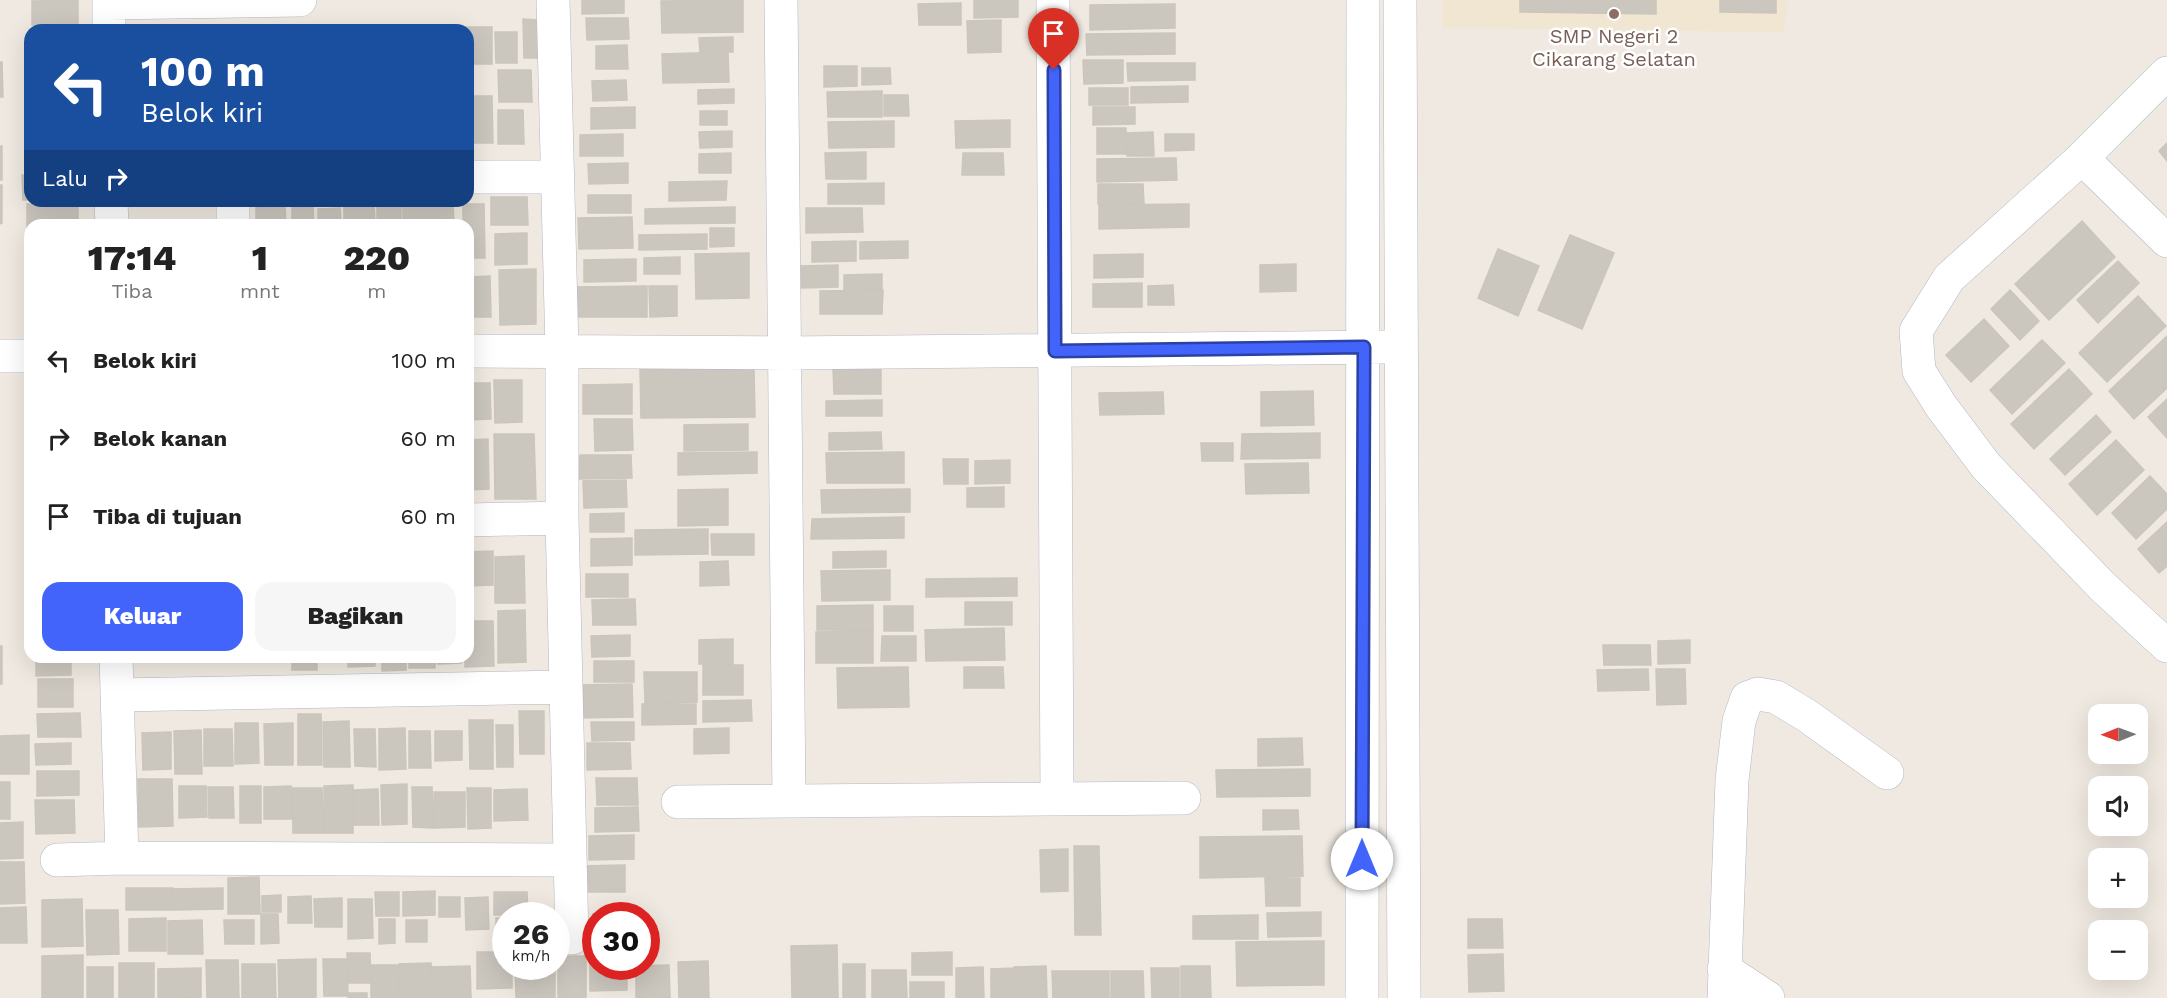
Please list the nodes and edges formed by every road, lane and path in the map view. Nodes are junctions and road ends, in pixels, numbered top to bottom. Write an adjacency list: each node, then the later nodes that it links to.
1 (300, 0): 7 (street)
2 (553, 0): 11 (street)
3 (781, 0): 18 (street)
4 (1053, 0): 17 (street)
5 (1363, 0): 13 (street)
6 (1400, 0): 14 (street)
7 (109, 11)
8 (2167, 73): 9 (street)
9 (2082, 158): 12 (street); 23 (street)
10 (474, 177): 11 (street)
11 (557, 177): 15 (street)
12 (2167, 241)
13 (1364, 347): 14 (street); 17 (street); 37 (street)
14 (1402, 347): 38 (street)
15 (562, 350): 16 (street); 18 (street); 21 (street)
16 (474, 351)
17 (1055, 351): 18 (street); 29 (street)
18 (784, 353): 30 (street)
19 (0, 356): 20 (street)
20 (24, 356)
21 (562, 518): 22 (street); 25 (street)
22 (474, 520)
23 (2167, 646)
24 (117, 663): 26 (street)
25 (566, 687): 26 (street); 34 (street)
26 (117, 694): 32 (street)
27 (1887, 773): 36 (street)
28 (1184, 798): 29 (street)
29 (1057, 799): 30 (street)
30 (789, 801): 31 (street)
31 (678, 802)
32 (122, 858): 33 (street); 34 (street)
33 (57, 860)
34 (570, 860): 35 (street)
35 (572, 938)
36 (1724, 983): 39 (street)
37 (1362, 998)
38 (1404, 998)
39 (1768, 998)

